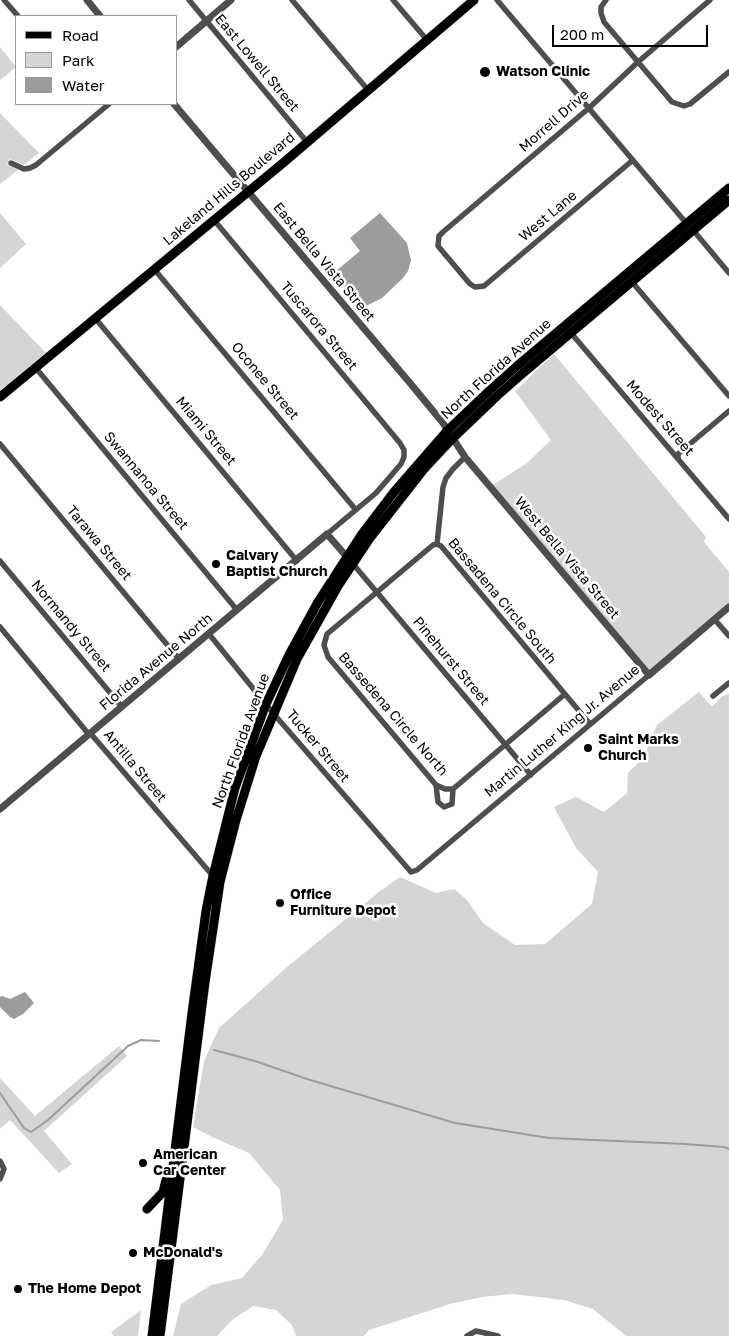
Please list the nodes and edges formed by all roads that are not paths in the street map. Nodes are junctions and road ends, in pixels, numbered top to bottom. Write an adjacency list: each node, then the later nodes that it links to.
1 (4, 0): 11 (street)
2 (87, 0): 12 (street)
3 (189, 0): 13 (street, East Lowell Street)
4 (231, 0): 13 (street)
5 (292, 0): 18 (street)
6 (393, 0): 14 (street)
7 (474, 0): 14 (main road, Lakeland Hills Boulevard)
8 (497, 0): 21 (street)
9 (606, 0): 16 (street)
10 (710, 0): 16 (street, Morrell Drive)
11 (17, 15)
12 (99, 15)
13 (206, 21): 15 (street); 22 (street, East Lowell Street)
14 (427, 40): 18 (main road, Lakeland Hills Boulevard)
15 (178, 45)
16 (638, 62): 17 (street); 21 (street, Morrell Drive)
17 (729, 72)
18 (368, 90): 22 (main road, Lakeland Hills Boulevard)
19 (108, 105): 24 (street)
20 (175, 105): 26 (street, East Bella Vista Street)
21 (589, 108): 23 (street); 33 (street, Morrell Drive)
22 (307, 142): 26 (main road, Lakeland Hills Boulevard)
23 (633, 160): 29 (street); 33 (street, West Lane)
24 (11, 163)
25 (729, 189): 29 (main road)
26 (249, 191): 28 (main road, Lakeland Hills Boulevard); 41 (street, East Bella Vista Street)
27 (729, 200): 29 (main road, North Florida Avenue)
28 (214, 220): 30 (main road, Lakeland Hills Boulevard); 45 (street, Tuscarora Street)
29 (690, 227): 31 (street); 32 (main road, North Florida Avenue); 34 (main road, North Florida Avenue)
30 (154, 269): 35 (main road, Lakeland Hills Boulevard); 45 (street, Oconee Street)
31 (729, 273)
32 (635, 279): 36 (main road, North Florida Avenue); 38 (street)
33 (477, 287)
34 (608, 290): 36 (main road); 41 (main road, North Florida Avenue)
35 (95, 318): 37 (main road, Lakeland Hills Boulevard); 51 (street, Miami Street)
36 (571, 333): 41 (main road, North Florida Avenue); 44 (street, Modest Street)
37 (35, 367): 39 (main road, Lakeland Hills Boulevard); 54 (street, Swannanoa Street)
38 (729, 396)
39 (0, 397)
40 (729, 411): 44 (street)
41 (450, 435): 43 (street, East Bella Vista Street); 49 (main road, North Florida Avenue)
42 (0, 444): 59 (street, Tarawa Street)
43 (465, 457): 48 (street, Bassadena Circle South); 60 (street, West Bella Vista Street)
44 (678, 458): 46 (street, Modest Street)
45 (356, 510): 47 (street)
46 (729, 518)
47 (327, 534): 49 (street, Pinehurst Street); 51 (street, Florida Avenue North)
48 (437, 544): 52 (street); 62 (street, Bassadena Circle South)
49 (350, 560): 52 (street, Pinehurst Street); 64 (main road, North Florida Avenue); 66 (main road, North Florida Avenue)
50 (0, 561): 65 (street, Normandy Street)
51 (297, 561): 54 (street, Florida Avenue North)
52 (377, 592): 69 (street, Pinehurst Street); 71 (street, Bassedena Circle North)
53 (729, 608): 55 (street, Martin Luther King Jr. Avenue)
54 (237, 610): 57 (street, Florida Avenue North)
55 (715, 620): 58 (street); 60 (street, Martin Luther King Jr. Avenue)
56 (0, 627): 68 (street, Antilla Street)
57 (209, 634): 59 (street, Florida Avenue North); 64 (street, Tucker Street)
58 (729, 636)
59 (179, 659): 65 (street, Florida Avenue North)
60 (649, 675): 67 (street, Martin Luther King Jr. Avenue)
61 (729, 683): 63 (street)
62 (565, 694): 67 (street, Bassadena Circle South); 69 (street)
63 (713, 696)
64 (266, 704): 66 (street, Tucker Street); 74 (main road, North Florida Avenue)
65 (122, 707): 68 (street, Florida Avenue North)
66 (273, 712): 75 (street, Tucker Street); 77 (main road, North Florida Avenue)
67 (590, 724): 70 (street, Martin Luther King Jr. Avenue)
68 (91, 734): 73 (street, Florida Avenue North); 76 (street, Antilla Street)
69 (505, 745): 70 (street, Pinehurst Street); 72 (street)
70 (531, 775): 75 (street, Martin Luther King Jr. Avenue)
71 (436, 785): 72 (street, Bassedena Circle North); 72 (street)
72 (453, 789)
73 (0, 809)
74 (221, 840): 76 (main road, North Florida Avenue); 77 (main road)
75 (411, 872)
76 (213, 876): 78 (main road, North Florida Avenue)
77 (214, 921): 79 (main road, North Florida Avenue)
78 (202, 941): 79 (main road); 80 (main road, North Florida Avenue)
79 (201, 1014): 81 (main road, North Florida Avenue)
80 (190, 1022): 81 (main road); 82 (main road, North Florida Avenue)
81 (190, 1100): 86 (main road, North Florida Avenue)
82 (175, 1150): 85 (main road); 86 (main road, North Florida Avenue)
83 (0, 1161): 84 (street)
84 (0, 1180)
85 (147, 1209)
86 (172, 1210): 87 (main road); 88 (main road)
87 (152, 1336)
88 (160, 1336)
89 (467, 1336): 90 (street)
90 (498, 1336)

